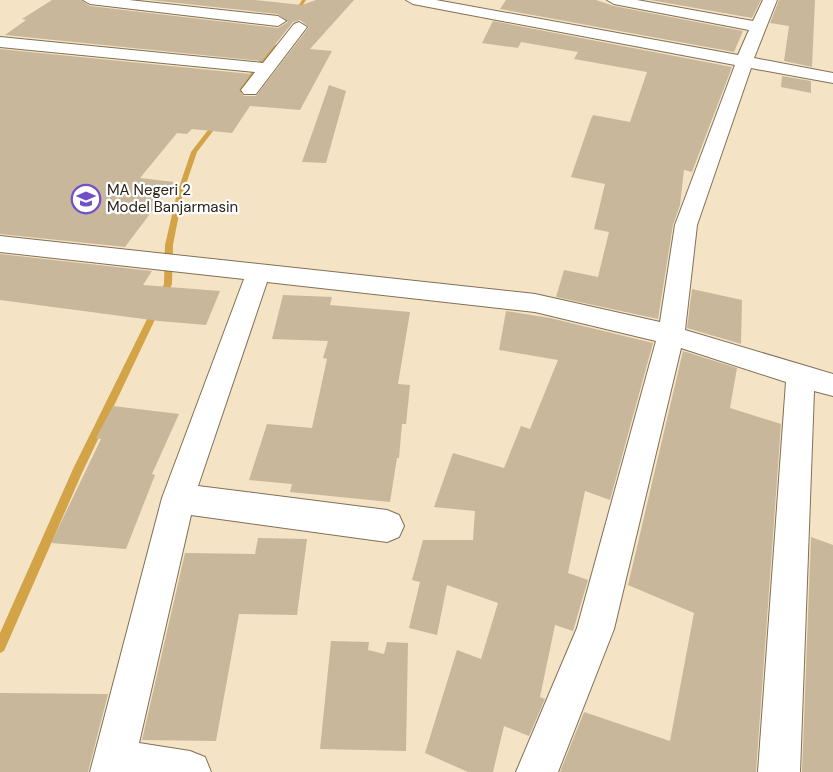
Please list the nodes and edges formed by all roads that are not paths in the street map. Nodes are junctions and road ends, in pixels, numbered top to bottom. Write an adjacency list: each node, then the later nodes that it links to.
1 (90, 0): 4 (street)
2 (413, 0): 9 (street)
3 (614, 0): 5 (street)
4 (138, 3): 6 (street)
5 (762, 12): 9 (street)
6 (278, 21)
7 (299, 27): 10 (street)
8 (0, 42): 10 (street)
9 (745, 61): 11 (street); 15 (street)
10 (260, 67): 12 (street)
11 (833, 78)
12 (250, 90)
13 (0, 244): 14 (street)
14 (258, 273): 15 (street); 17 (street)
15 (671, 335): 16 (street); 21 (street)
16 (817, 380): 22 (street)
17 (178, 498): 18 (street); 19 (street)
18 (387, 526)
19 (112, 766): 20 (street)
20 (190, 772)
21 (537, 772)
22 (779, 772)

